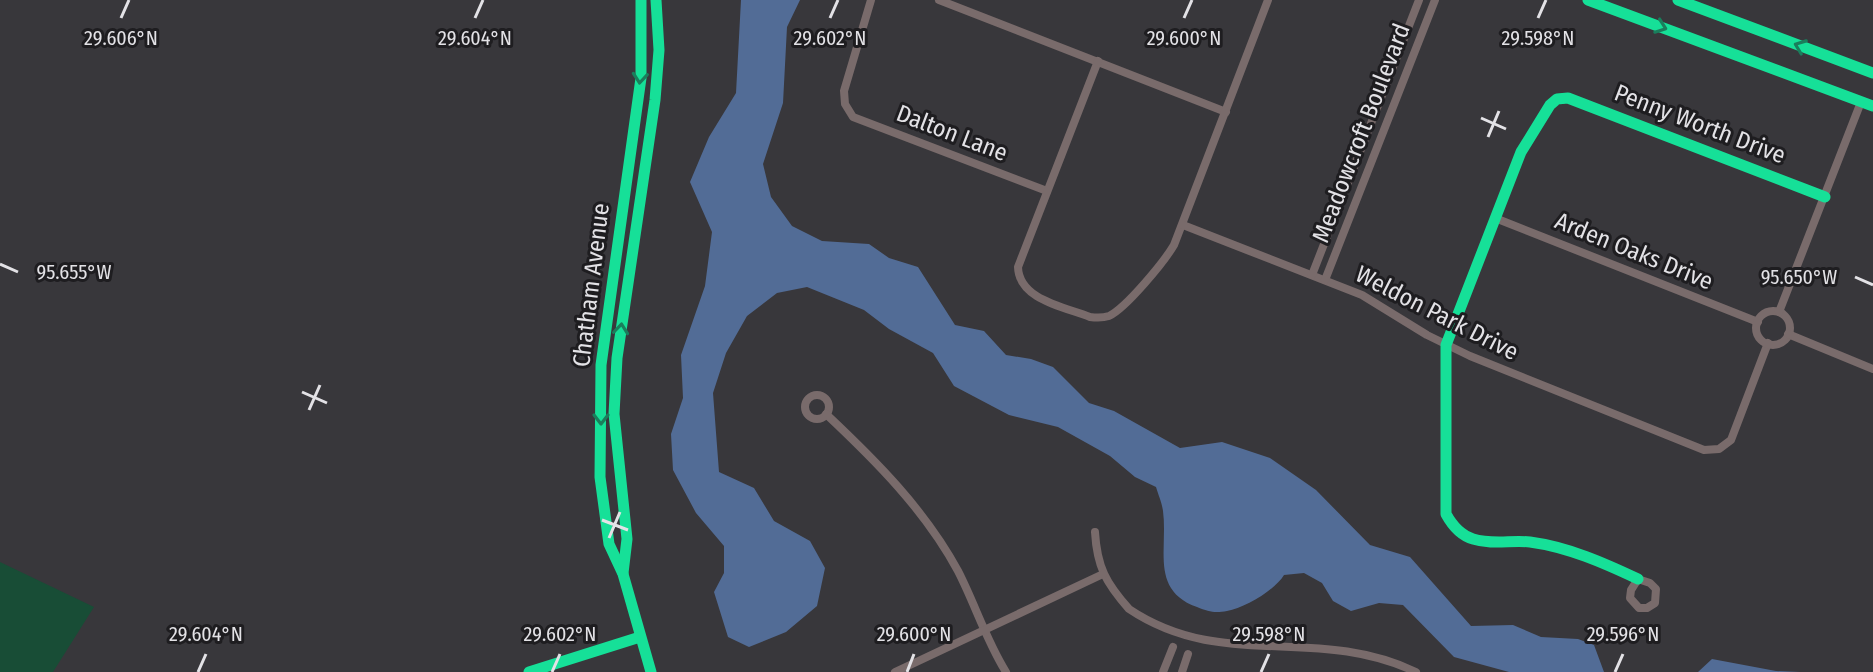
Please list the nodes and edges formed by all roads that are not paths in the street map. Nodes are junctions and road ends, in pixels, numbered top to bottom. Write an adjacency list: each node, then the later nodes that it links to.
1 (641, 0): 29 (street, Chatham Avenue, one-way to 29)
2 (656, 0): 29 (street, Chatham Avenue, one-way to 2)
3 (871, 0): 15 (street, Dalton Lane)
4 (939, 0): 10 (street)
5 (1268, 0): 14 (street)
6 (1419, 0): 19 (street, Meadowcroft Boulevard)
7 (1435, 0): 20 (street, Meadowcroft Boulevard)
8 (1588, 0): 13 (street, one-way to 13)
9 (1678, 0): 11 (street, one-way to 9)
10 (1098, 61): 14 (street); 15 (street)
11 (1873, 73)
12 (1873, 93): 13 (street)
13 (1867, 104): 16 (street)
14 (1226, 112): 18 (street)
15 (1047, 191): 18 (street)
16 (1825, 197): 17 (street, Penny Worth Drive); 21 (street)
17 (1495, 218): 22 (street, Arden Oaks Drive); 25 (street)
18 (1183, 225): 19 (street, Weldon Park Drive)
19 (1312, 275): 20 (street, Weldon Park Drive)
20 (1325, 280): 25 (street, Weldon Park Drive)
21 (1779, 312): 22 (street); 23 (street)
22 (1758, 322): 24 (street)
23 (1788, 334): 24 (street); 26 (street)
24 (1768, 343): 25 (street, Weldon Park Drive)
25 (1446, 345): 31 (street)
26 (1873, 369)
27 (826, 414): 32 (street)
28 (1095, 532): 30 (street)
29 (623, 574): 34 (street, Chatham Avenue)
30 (1103, 574): 32 (street); 33 (street)
31 (1638, 579)
32 (984, 630): 38 (street); 39 (street)
33 (1153, 633)
34 (640, 637): 36 (street); 37 (street, Chatham Avenue)
35 (1321, 659): 42 (street)
36 (529, 672)
37 (651, 672)
38 (895, 672)
39 (1006, 672)
40 (1163, 672): 41 (street)
41 (1182, 672)
42 (1416, 672)

